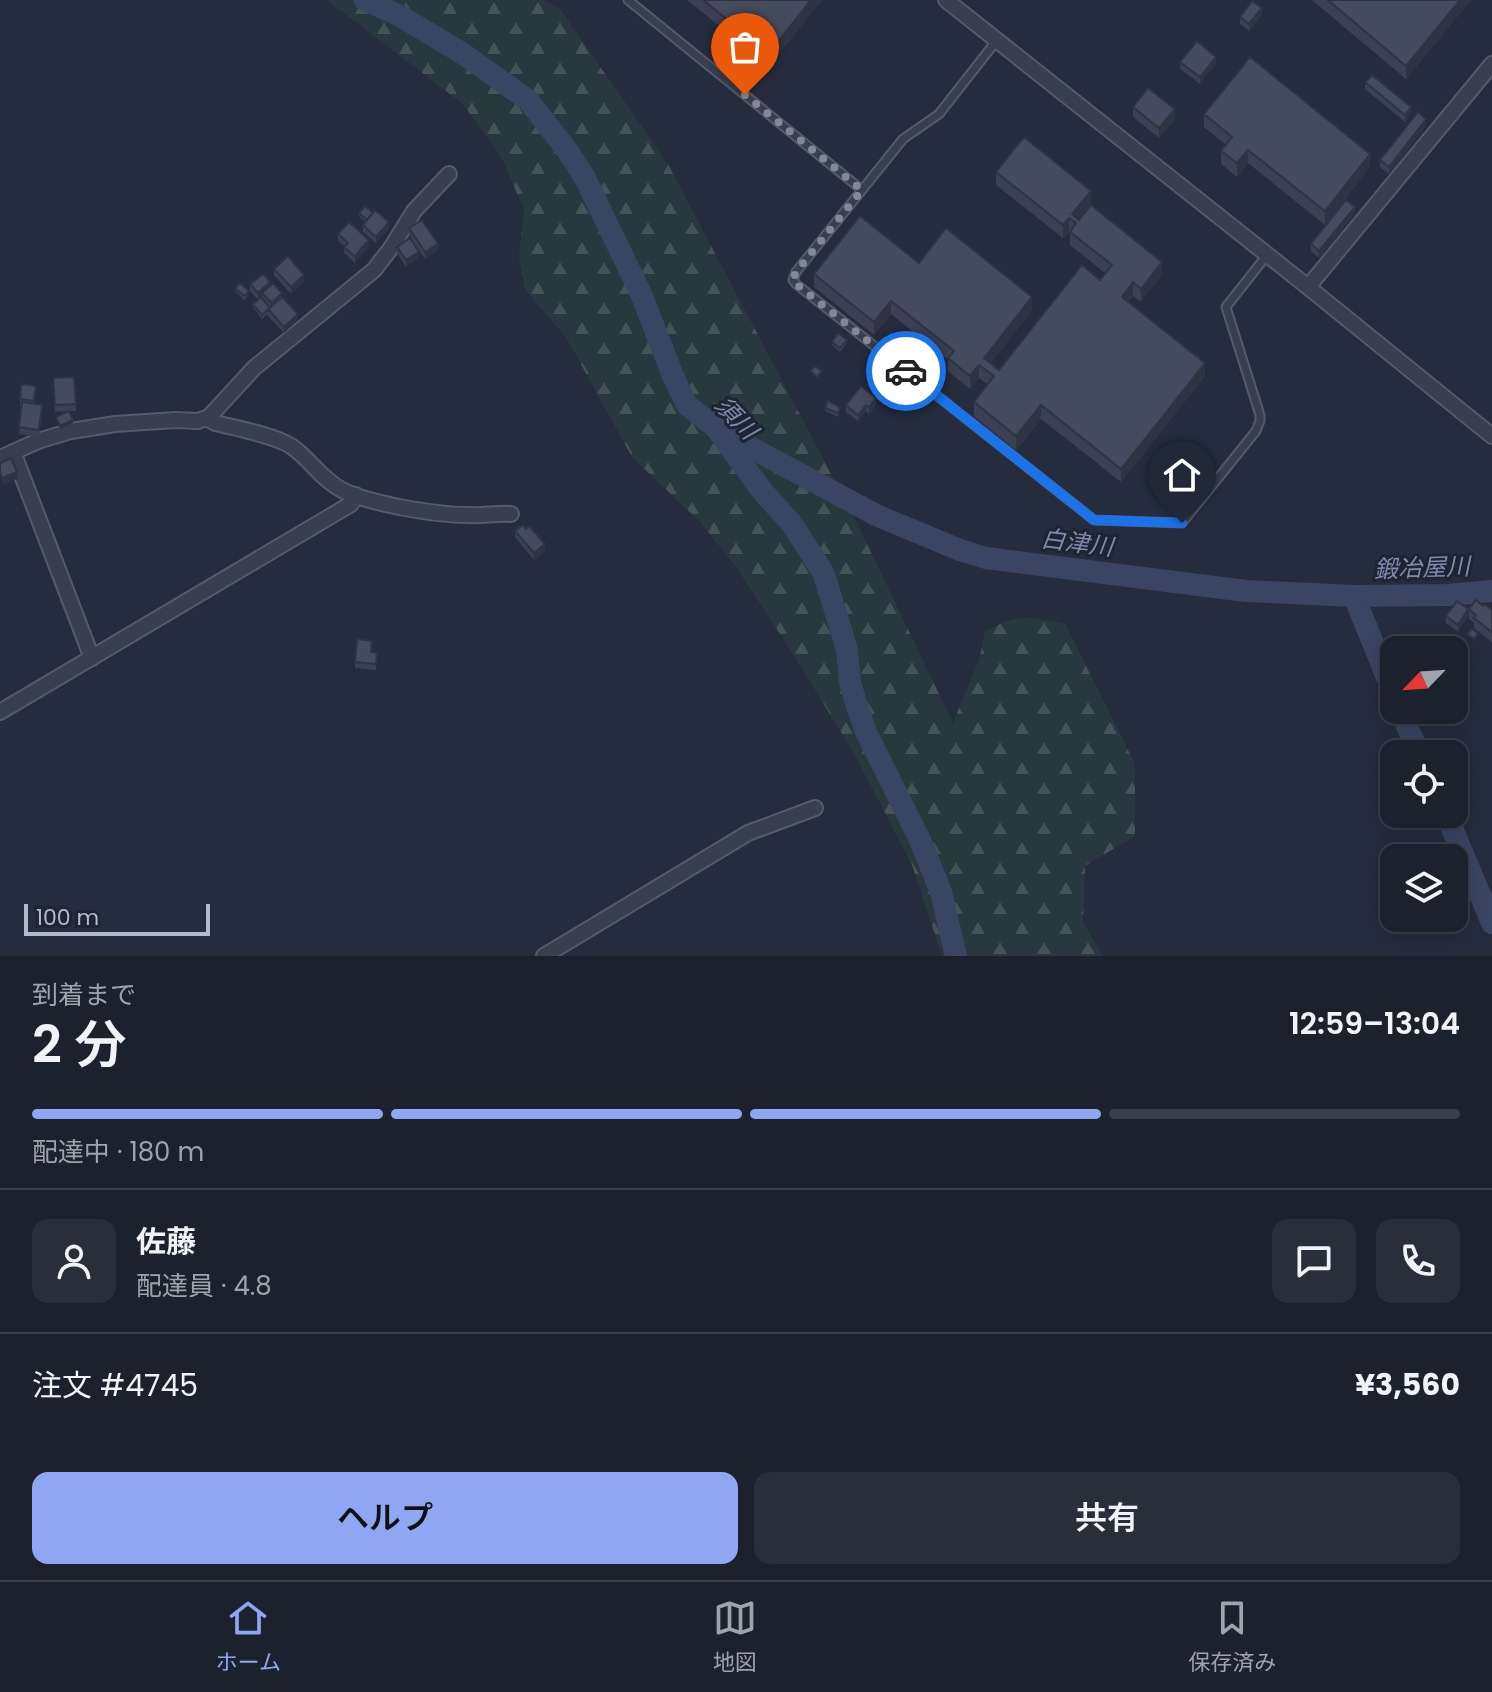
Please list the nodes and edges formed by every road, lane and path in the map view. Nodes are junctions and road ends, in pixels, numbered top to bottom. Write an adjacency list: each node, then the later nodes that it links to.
1 (628, 0): 6 (lane)
2 (946, 0): 3 (street)
3 (997, 40): 6 (lane); 7 (street)
4 (1492, 64): 8 (street)
5 (449, 174): 9 (street)
6 (862, 190): 7 (lane)
7 (1267, 255): 8 (street)
8 (1308, 287): 10 (street)
9 (206, 418): 11 (street); 12 (street)
10 (1492, 436)
11 (7, 455): 14 (street)
12 (356, 495): 13 (street); 14 (street)
13 (511, 514)
14 (92, 658): 15 (street)
15 (0, 712)
16 (815, 808): 17 (street)
17 (544, 956)

